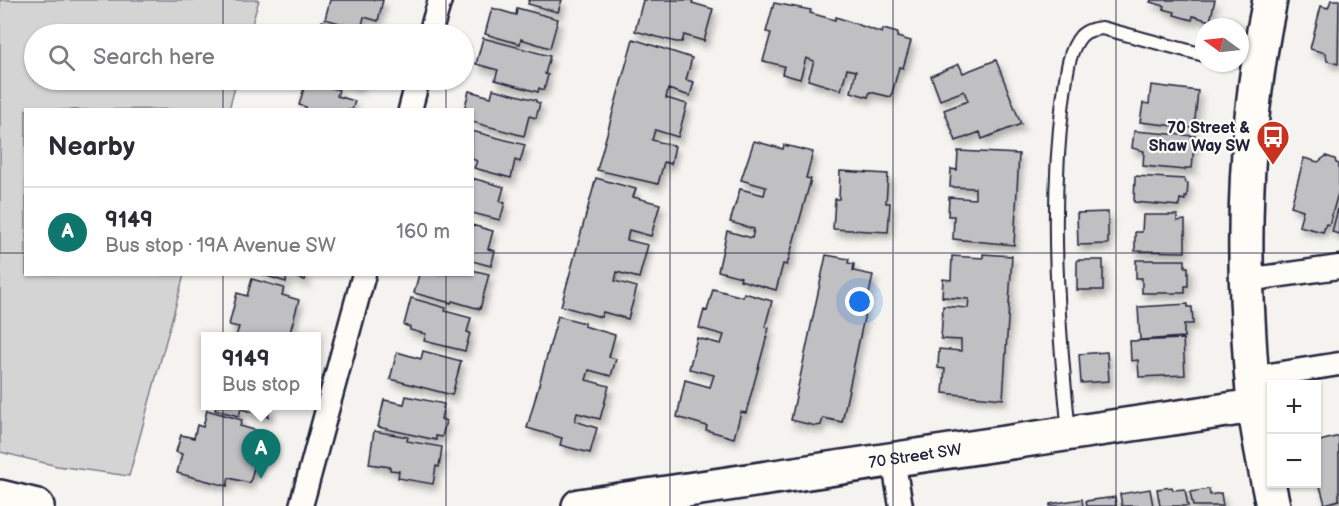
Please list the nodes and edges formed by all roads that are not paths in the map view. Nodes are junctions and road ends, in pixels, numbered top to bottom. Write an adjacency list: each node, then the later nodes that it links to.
1 (440, 0): 3 (street)
2 (1270, 0): 9 (street)
3 (433, 24)
4 (1195, 53): 12 (lane)
5 (415, 90): 6 (street)
6 (411, 108)
7 (1339, 267): 9 (street)
8 (363, 276): 16 (street)
9 (1246, 280): 11 (street)
10 (1339, 364): 11 (street)
11 (1253, 392): 12 (street, 70 Street SW); 19 (street)
12 (1069, 434): 13 (street, 70 Street SW)
13 (893, 459): 17 (street, 70 Street SW); 18 (street)
14 (0, 497): 15 (street)
15 (37, 506)
16 (301, 506)
17 (579, 506)
18 (901, 506)
19 (1273, 506)

